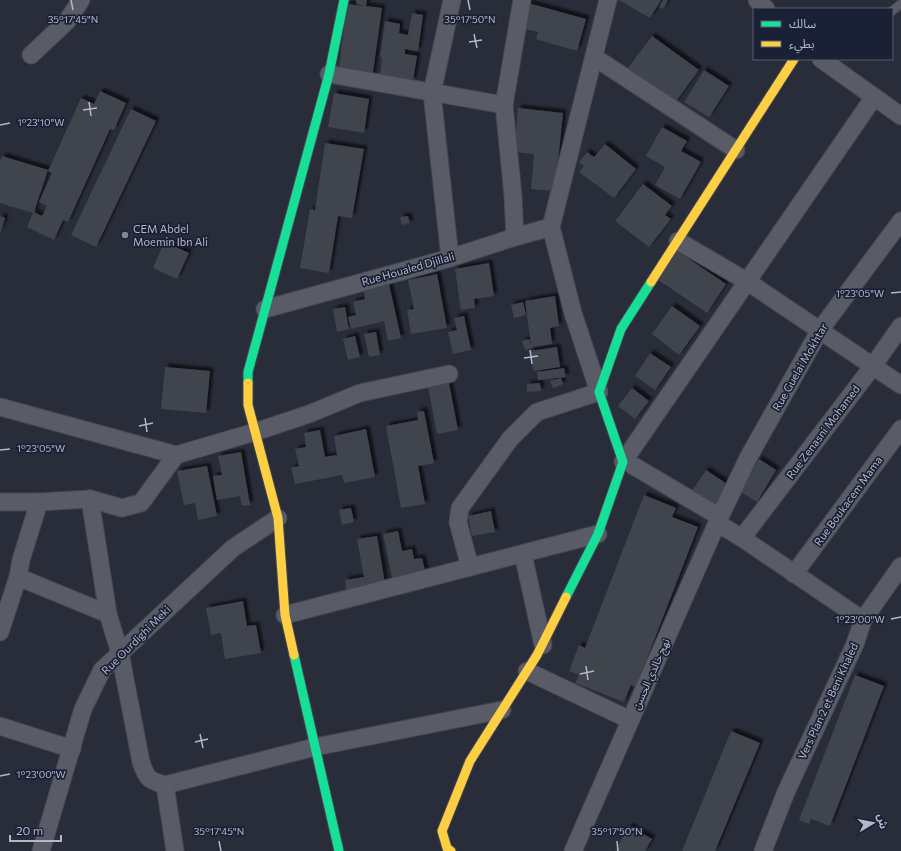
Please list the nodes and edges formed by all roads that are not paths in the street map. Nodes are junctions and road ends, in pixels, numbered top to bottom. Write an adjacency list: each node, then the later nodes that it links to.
1 (81, 0): 10 (street)
2 (344, 0): 14 (street)
3 (452, 0): 15 (street)
4 (522, 0): 17 (street)
5 (608, 0): 11 (street)
6 (757, 0): 8 (street)
7 (901, 4): 9 (lane)
8 (765, 8)
9 (893, 10)
10 (31, 55)
11 (594, 57): 19 (street); 21 (street)
12 (793, 60): 19 (street)
13 (826, 60): 16 (street)
14 (328, 74): 15 (street); 26 (street)
15 (432, 93): 17 (street); 24 (street)
16 (874, 97): 18 (street); 25 (street)
17 (504, 105): 22 (street)
18 (901, 116)
19 (736, 150): 23 (street)
20 (901, 221): 28 (street, Rue Guelai Mokhtar)
21 (551, 227): 22 (street, Rue Houaled Djillali); 32 (street)
22 (515, 237): 24 (street, Rue Houaled Djillali)
23 (678, 241): 25 (street); 32 (street)
24 (450, 258): 26 (street, Rue Houaled Djillali)
25 (748, 282): 28 (street); 37 (street)
26 (265, 309): 35 (street)
27 (901, 326): 29 (street, Rue Zenasni Mohamed)
28 (820, 330): 29 (street); 42 (street, Rue Guelai Mokhtar)
29 (873, 366): 31 (street); 44 (street, Rue Zenasni Mohamed)
30 (449, 374): 35 (street)
31 (901, 385)
32 (599, 392): 37 (street); 47 (street)
33 (0, 407): 36 (street)
34 (901, 429): 48 (street, Rue Boukacem Mama)
35 (255, 432): 36 (street); 41 (street)
36 (176, 455): 38 (street)
37 (627, 463): 42 (street); 43 (street)
38 (90, 499): 40 (street); 50 (street)
39 (0, 502): 40 (street)
40 (39, 502): 49 (street)
41 (278, 518): 51 (street); 55 (street, Rue Ourdighi Meki)
42 (718, 523): 44 (street); 58 (street, نهج خالدي الحسن)
43 (598, 534): 45 (street); 54 (street)
44 (742, 538): 48 (street)
45 (523, 554): 47 (street); 54 (street)
46 (901, 566): 52 (street)
47 (470, 568): 51 (street)
48 (794, 574): 52 (street)
49 (18, 577): 50 (street); 53 (street)
50 (108, 614): 55 (street)
51 (285, 615): 60 (street)
52 (864, 620): 68 (street, Vers Plan 2 et Beni Khaled)
53 (0, 632)
54 (543, 645): 56 (street)
55 (120, 653): 61 (street, Rue Ourdighi Meki); 62 (street)
56 (527, 671): 57 (street); 58 (street)
57 (502, 710): 60 (street); 66 (street)
58 (630, 720): 67 (street, نهج خالدي الحسن)
59 (0, 726): 61 (street)
60 (315, 747): 62 (street); 65 (street)
61 (72, 749): 63 (street, Rue Ourdighi Meki)
62 (165, 785): 64 (street)
63 (41, 851)
64 (175, 851)
65 (339, 851)
66 (452, 851)
67 (573, 851)
68 (763, 851)

